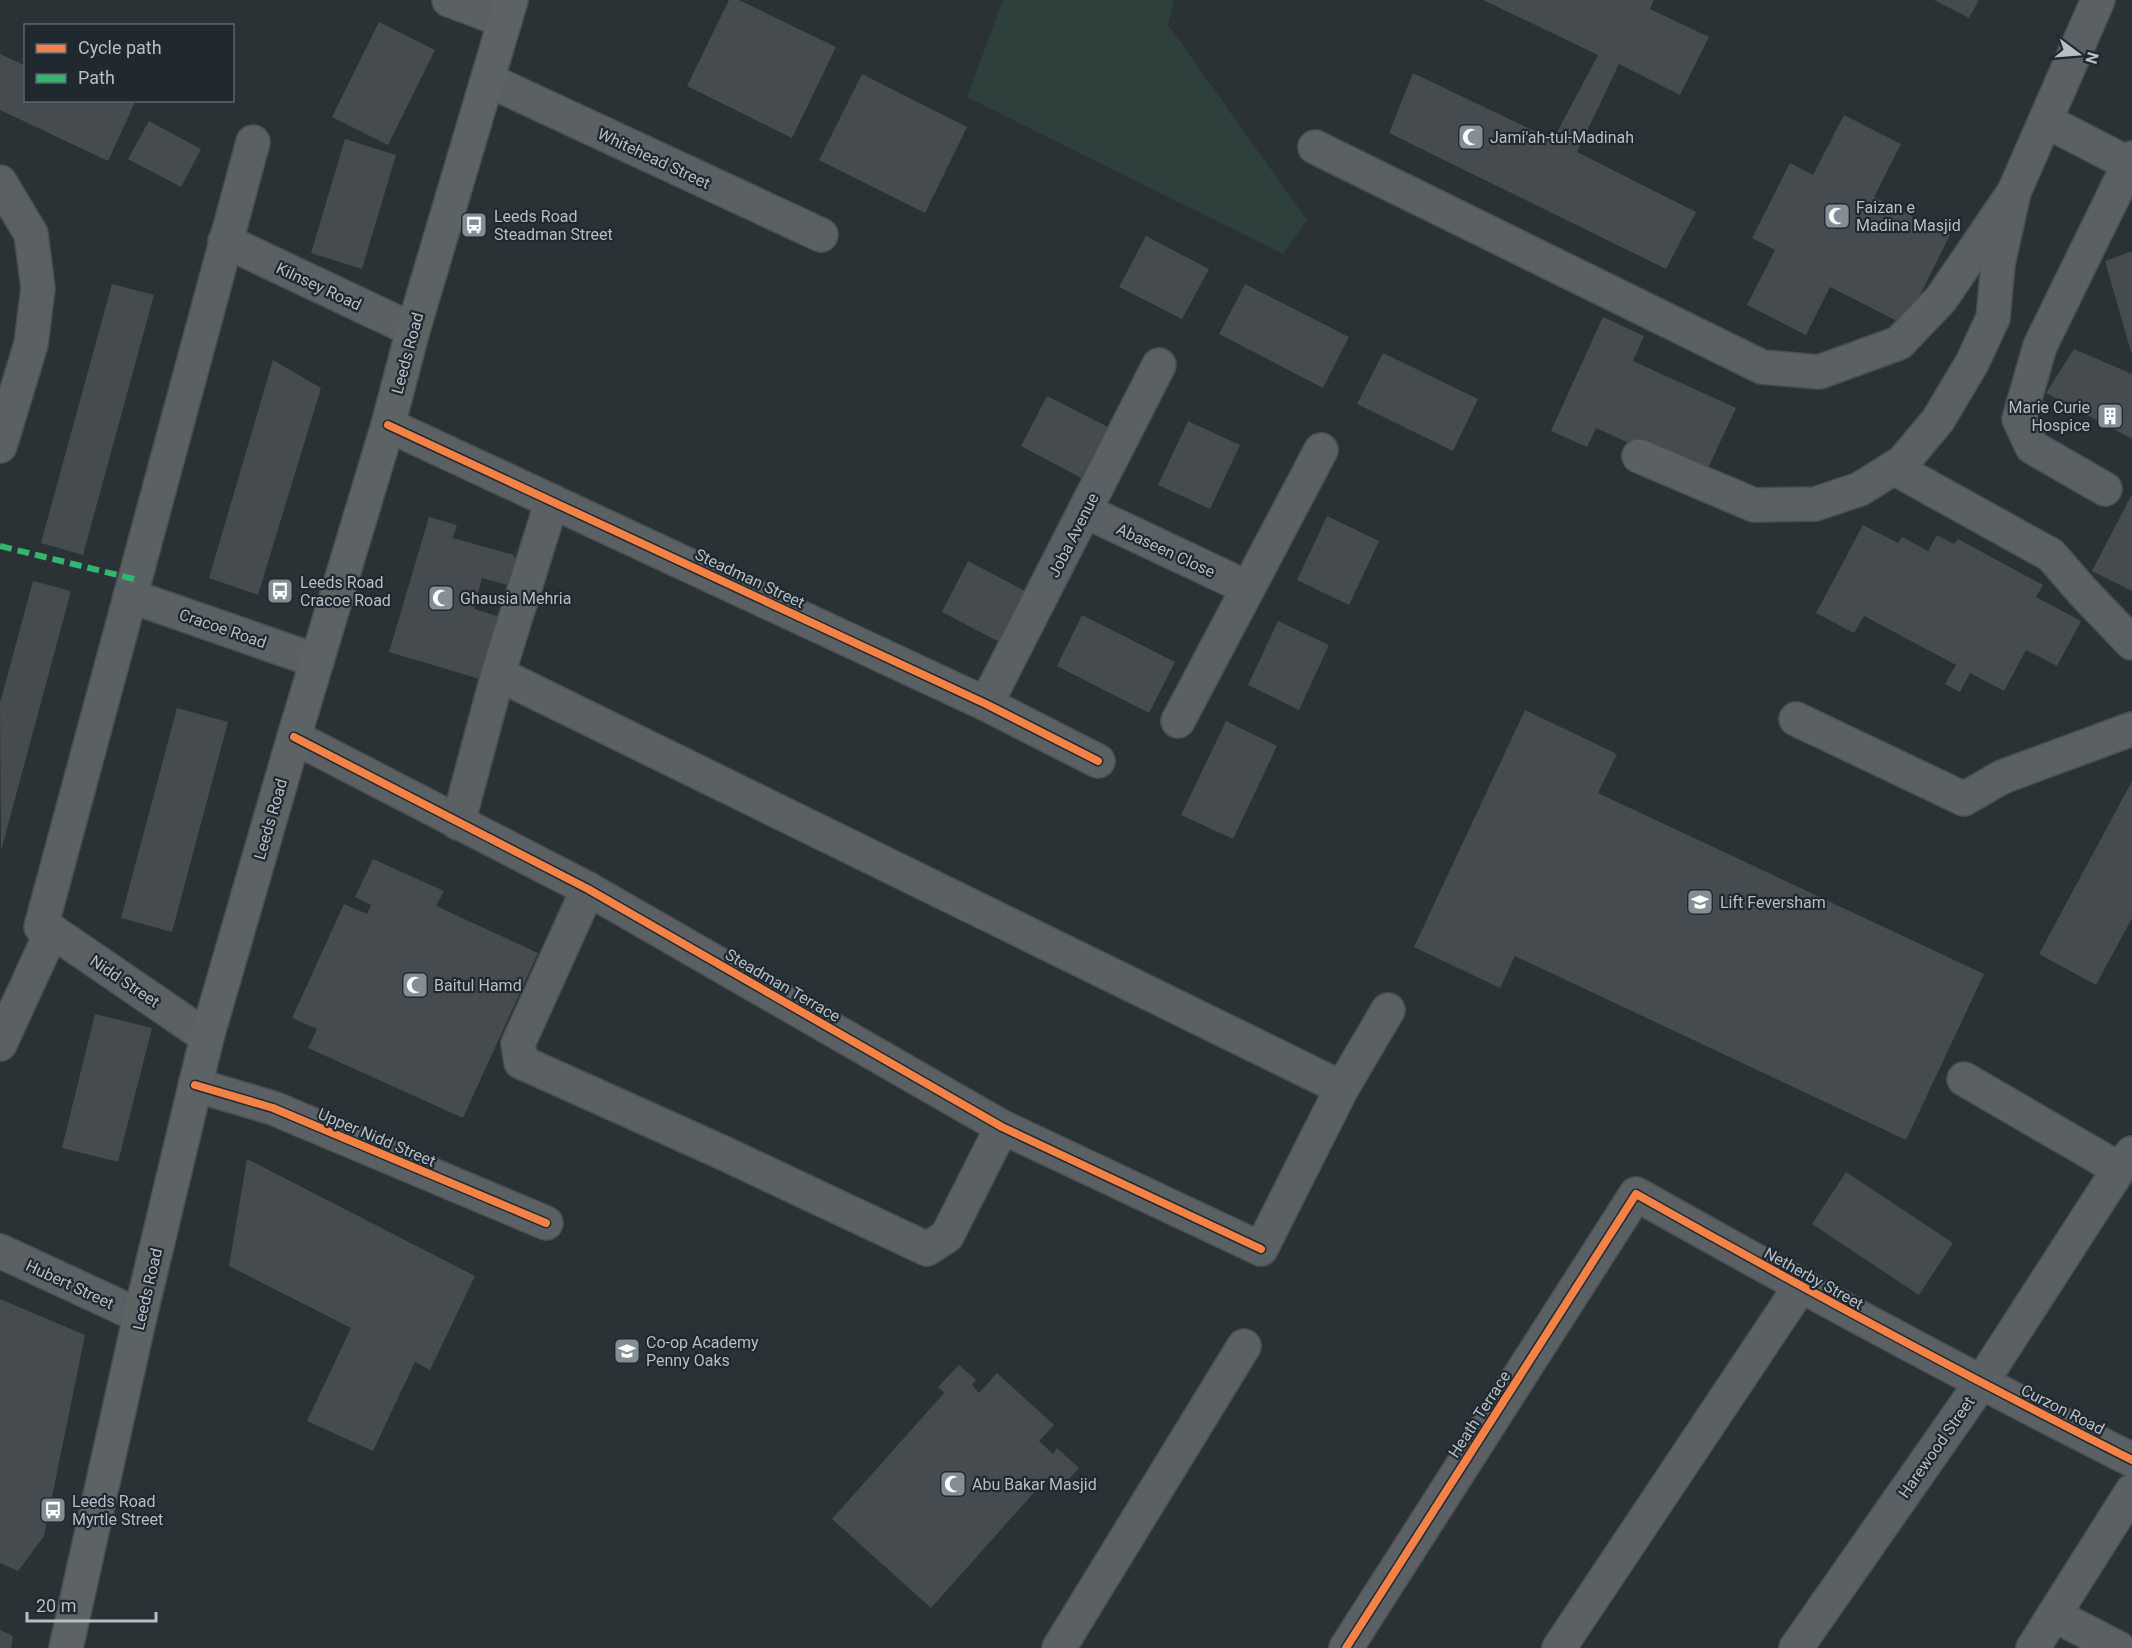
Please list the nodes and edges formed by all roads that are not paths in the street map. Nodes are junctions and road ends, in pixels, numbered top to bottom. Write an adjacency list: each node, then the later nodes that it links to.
1 (449, 0): 3 (street)
2 (2098, 0): 5 (street)
3 (508, 10): 4 (main road, Leeds Road)
4 (488, 80): 11 (street, Whitehead Street); 13 (main road, Leeds Road)
5 (2046, 121): 8 (street); 10 (street)
6 (253, 141): 12 (street)
7 (1315, 147): 10 (street)
8 (2131, 161): 20 (street)
9 (0, 182): 16 (street)
10 (2014, 192): 19 (street)
11 (821, 235)
12 (225, 241): 13 (street, Kilnsey Road); 24 (street)
13 (413, 330): 15 (main road, Leeds Road)
14 (1159, 365): 22 (street, Joba Avenue)
15 (388, 425): 21 (street, Steadman Street); 26 (main road, Leeds Road)
16 (0, 446)
17 (1321, 450): 23 (street)
18 (1639, 456): 19 (street)
19 (1894, 468): 25 (street)
20 (2105, 489)
21 (552, 501): 27 (street); 28 (street, Steadman Street)
22 (1085, 512): 23 (street, Abaseen Close); 28 (street, Joba Avenue)
23 (1248, 588): 30 (street)
24 (130, 596): 26 (street, Cracoe Road); 36 (street)
25 (2132, 643)
26 (317, 661): 32 (main road, Leeds Road)
27 (498, 674): 34 (street); 42 (street)
28 (986, 704): 33 (street, Steadman Street)
29 (1796, 719): 31 (street)
30 (1178, 721)
31 (2132, 729)
32 (294, 738): 34 (street, Steadman Terrace); 38 (main road, Leeds Road)
33 (1098, 761)
34 (458, 823): 35 (street, Steadman Terrace)
35 (588, 889): 43 (street, Steadman Terrace); 43 (street)
36 (47, 929): 38 (street, Nidd Street); 39 (street)
37 (1388, 1010): 42 (street)
38 (207, 1037): 41 (main road, Leeds Road)
39 (0, 1044)
40 (1964, 1079): 44 (street)
41 (195, 1085): 46 (street, Upper Nidd Street); 49 (main road, Leeds Road)
42 (1342, 1088): 43 (street, Steadman Terrace)
43 (1002, 1127)
44 (2126, 1161): 51 (street, Harewood Street)
45 (1636, 1194): 48 (street, Netherby Street); 57 (street, Heath Terrace)
46 (546, 1223)
47 (0, 1251): 49 (street, Hubert Street)
48 (1800, 1287): 51 (street, Netherby Street); 58 (street)
49 (141, 1316): 55 (main road, Leeds Road)
50 (1244, 1346): 56 (street)
51 (1981, 1383): 52 (street, Curzon Road); 59 (street, Harewood Street)
52 (2132, 1460)
53 (2132, 1491): 54 (street)
54 (2054, 1615): 60 (street); 61 (street)
55 (71, 1645)
56 (1059, 1648)
57 (1346, 1648)
58 (1559, 1648)
59 (1796, 1648)
60 (2033, 1648)
61 (2118, 1648)

